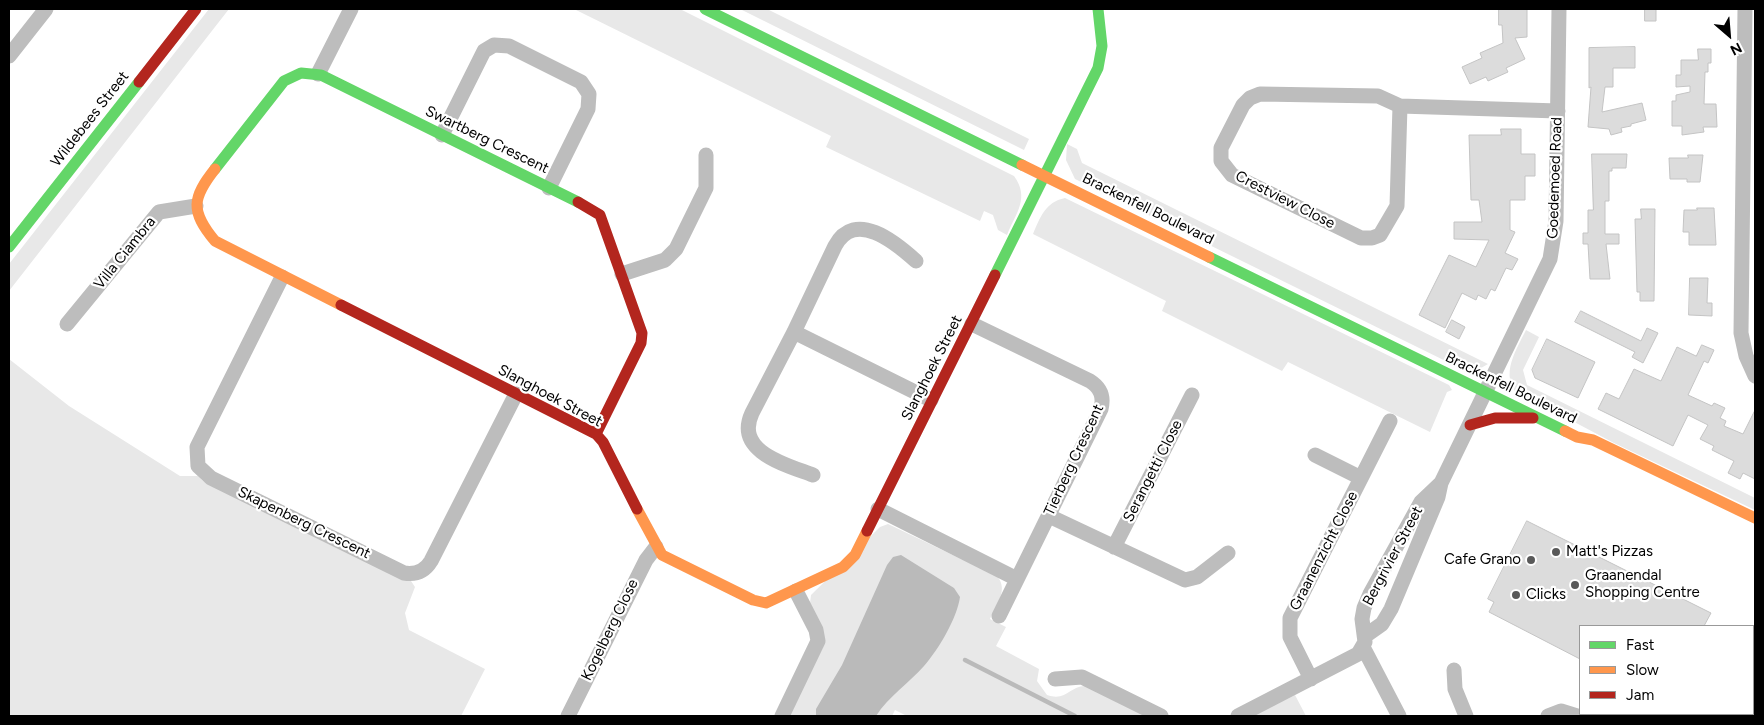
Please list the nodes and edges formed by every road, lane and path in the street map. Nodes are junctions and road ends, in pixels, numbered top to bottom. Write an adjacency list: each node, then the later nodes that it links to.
1 (46, 9): 8 (street)
2 (196, 9): 18 (street, Wildebees Street)
3 (351, 9): 9 (street)
4 (705, 9): 14 (street, Brackenfell Boulevard)
5 (1098, 9): 14 (street, Slanghoek Street)
6 (1559, 9): 11 (street, Goedemoed Road)
7 (1744, 9): 16 (street)
8 (9, 56)
9 (318, 74): 12 (street, Swartberg Crescent); 17 (street)
10 (1400, 106): 10 (street, Crestview Close); 11 (street, Crestview Close)
11 (1558, 111): 26 (street, Goedemoed Road)
12 (442, 135): 15 (street, Swartberg Crescent); 15 (street)
13 (706, 155): 20 (street)
14 (1045, 175): 23 (street, Slanghoek Street); 26 (street, Brackenfell Boulevard)
15 (549, 188): 20 (street, Swartberg Crescent)
16 (1749, 188): 25 (street)
17 (196, 206): 21 (street, Slanghoek Street); 22 (street, Villa Ciambra)
18 (9, 247)
19 (916, 261): 24 (street)
20 (622, 274): 33 (street, Swartberg Crescent)
21 (282, 277): 27 (street, Slanghoek Street); 27 (street, Skapenberg Crescent)
22 (67, 324)
23 (972, 324): 29 (street, Slanghoek Street); 40 (street, Tierberg Crescent)
24 (794, 332): 29 (street); 36 (street)
25 (1755, 376)
26 (1486, 393): 30 (street, Brackenfell Boulevard); 32 (street, Bergrivier Street)
27 (516, 394): 33 (street, Slanghoek Street)
28 (1192, 395): 43 (street, Serangetti Close)
29 (931, 400): 39 (street, Slanghoek Street)
30 (1537, 418): 32 (street); 34 (street, Brackenfell Boulevard)
31 (1390, 422): 37 (street, Graanenzicht Close)
32 (1470, 425): 38 (street, Bergrivier Street)
33 (596, 434): 44 (street, Slanghoek Street)
34 (1577, 437): 41 (street, Brackenfell Boulevard); 42 (street, Brackenfell Boulevard)
35 (1315, 455): 37 (street, Graanenzicht Close)
36 (813, 475)
37 (1361, 478): 52 (street, Graanenzicht Close)
38 (1441, 483): 49 (street, Bergrivier Street); 49 (street, Bergrivier Street)
39 (878, 509): 46 (street); 47 (street, Slanghoek Street)
40 (1050, 516): 43 (street); 46 (street, Tierberg Crescent)
41 (1755, 518)
42 (1755, 531)
43 (1114, 546): 45 (street)
44 (656, 547): 47 (street, Slanghoek Street); 53 (street, Kogelberg Close)
45 (1228, 553)
46 (1017, 579): 48 (street, Tierberg Crescent)
47 (796, 590): 54 (street)
48 (999, 616)
49 (1364, 642): 52 (street); 57 (street)
50 (1454, 670): 58 (street)
51 (1055, 679): 55 (street)
52 (1311, 679): 56 (street)
53 (568, 716)
54 (782, 716)
55 (1161, 716)
56 (1238, 716)
57 (1399, 716)
58 (1466, 716)
59 (1548, 716): 60 (street)
60 (1577, 716)

